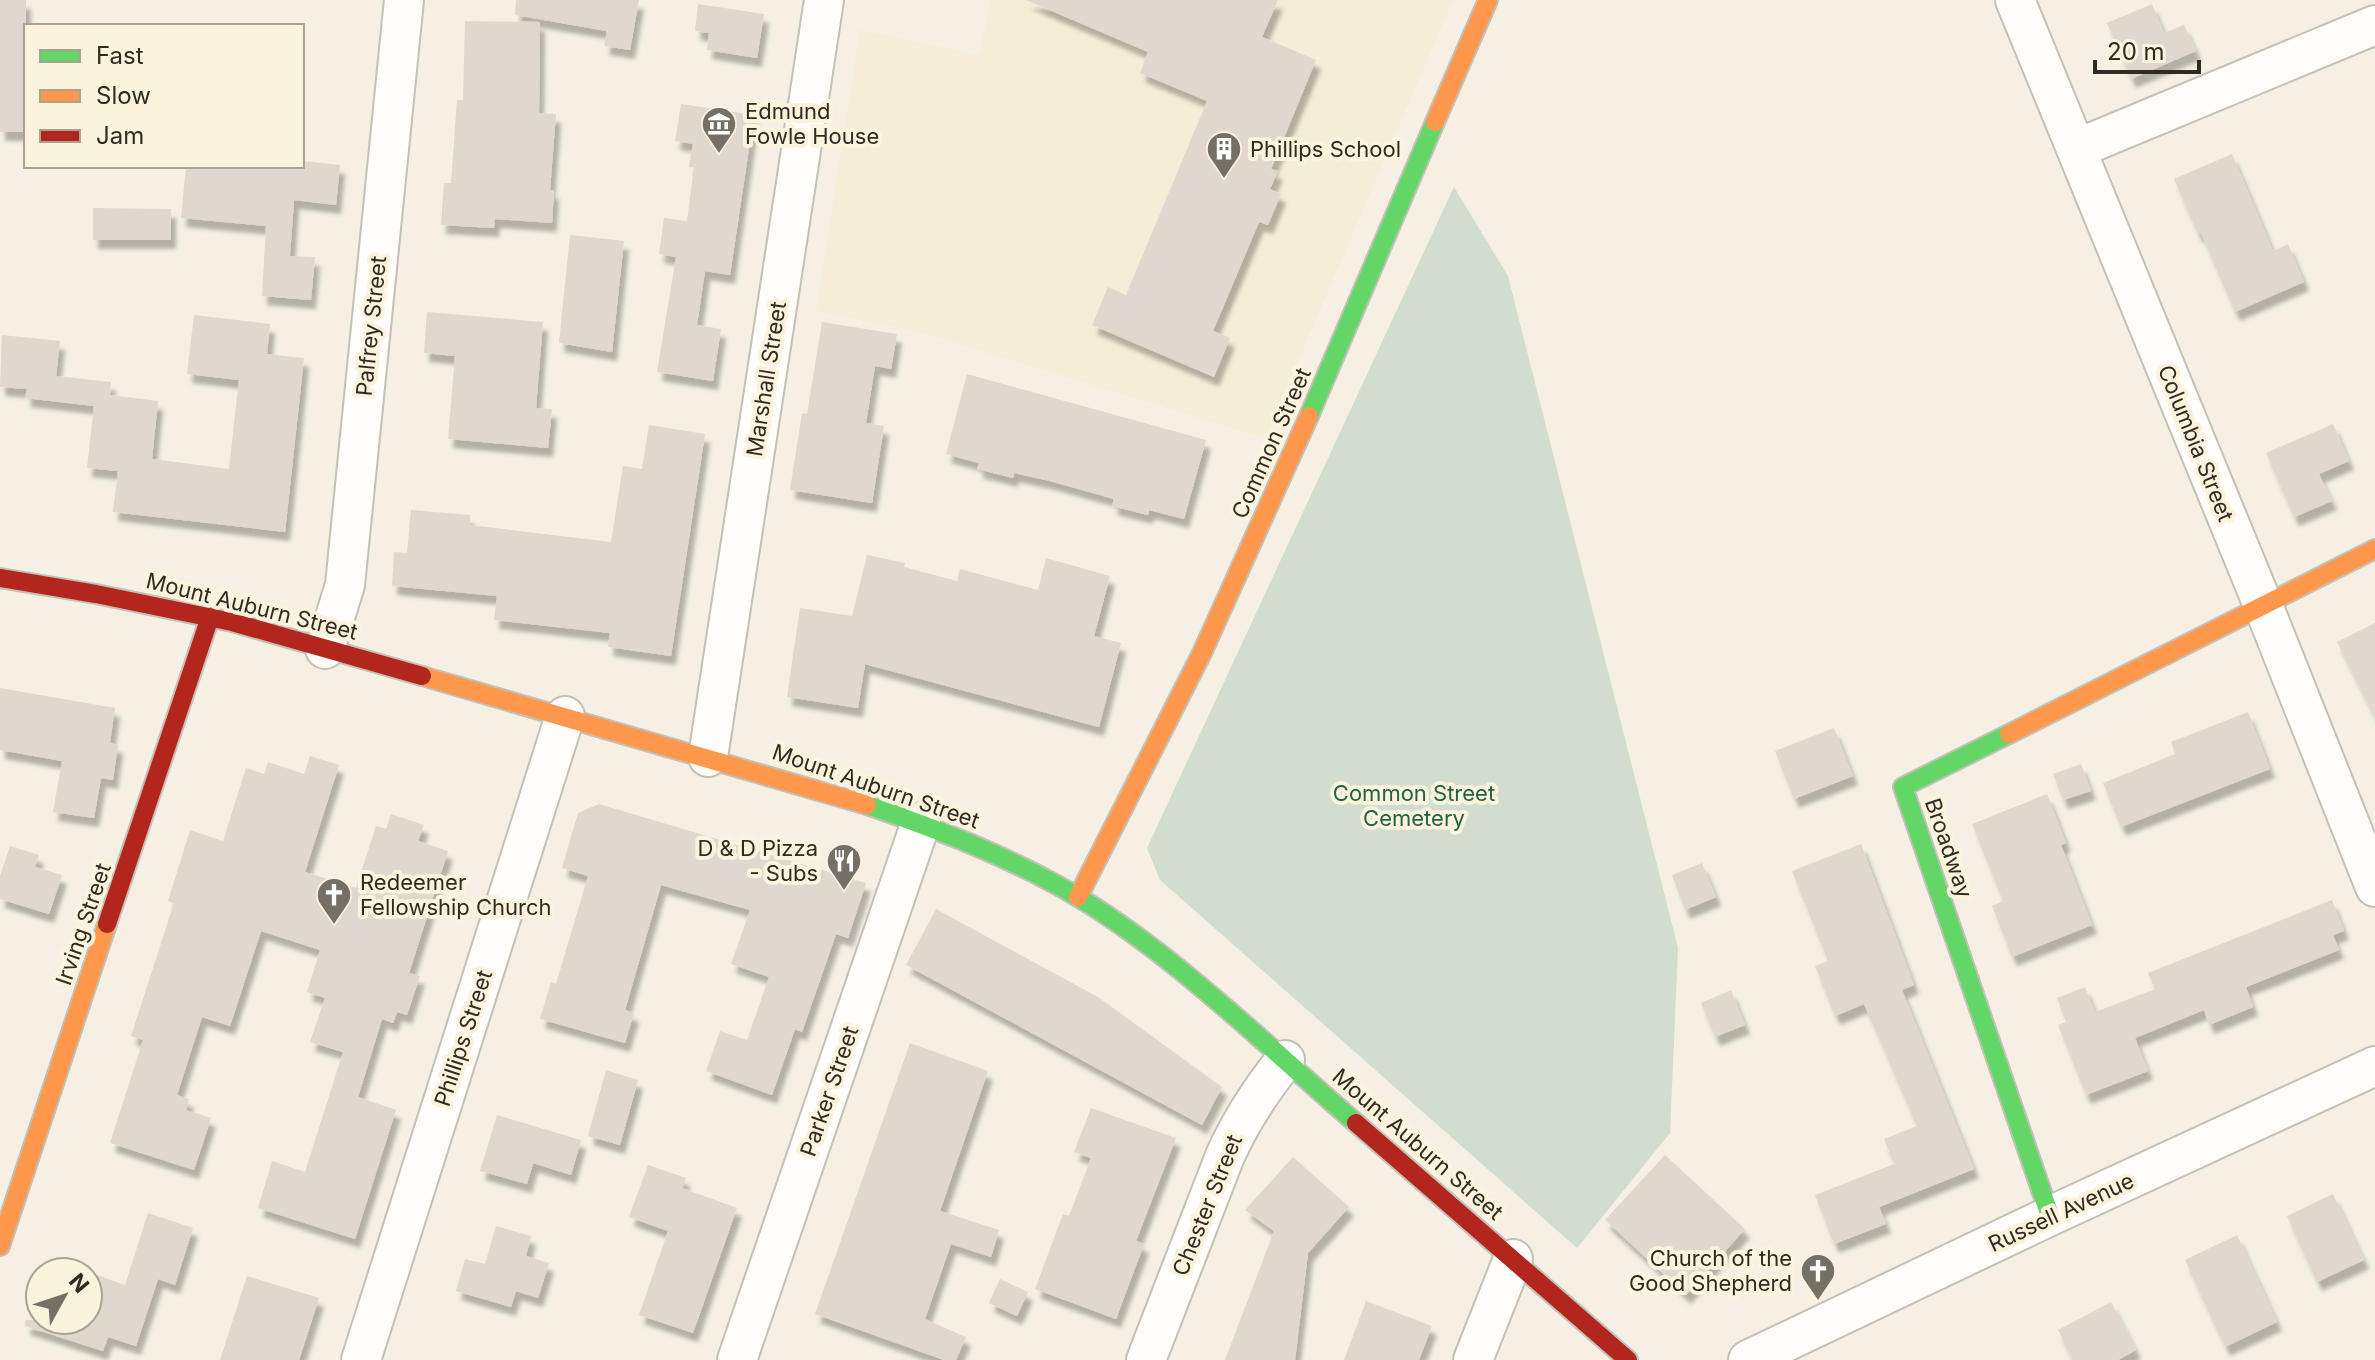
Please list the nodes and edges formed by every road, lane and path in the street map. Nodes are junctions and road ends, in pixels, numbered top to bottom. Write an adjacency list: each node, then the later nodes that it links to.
1 (404, 0): 11 (street, Palfrey Street)
2 (824, 0): 13 (street, Marshall Street)
3 (1488, 0): 16 (main road, Common Street)
4 (2015, 0): 6 (street, Columbia Street)
5 (2375, 25): 6 (street)
6 (2076, 149): 9 (street, Columbia Street)
7 (2375, 549): 9 (main road)
8 (0, 578): 10 (main road, Mount Auburn Street)
9 (2263, 605): 15 (street, Columbia Street); 19 (main road, Broadway)
10 (210, 617): 11 (main road, Mount Auburn Street); 20 (main road, Irving Street)
11 (325, 649): 12 (main road, Mount Auburn Street)
12 (565, 716): 13 (main road, Mount Auburn Street); 22 (street, Phillips Street)
13 (708, 757): 14 (main road, Mount Auburn Street)
14 (921, 822): 16 (main road, Mount Auburn Street); 23 (street, Parker Street)
15 (2375, 887)
16 (1078, 897): 17 (main road, Mount Auburn Street)
17 (1285, 1060): 21 (main road, Mount Auburn Street); 24 (street, Chester Street)
18 (2375, 1066): 19 (street, Russell Avenue)
19 (2050, 1216): 27 (street, Russell Avenue)
20 (0, 1246)
21 (1513, 1259): 25 (street); 26 (main road, Mount Auburn Street)
22 (361, 1360)
23 (737, 1360)
24 (1146, 1360)
25 (1473, 1360)
26 (1628, 1360)
27 (1748, 1360)

